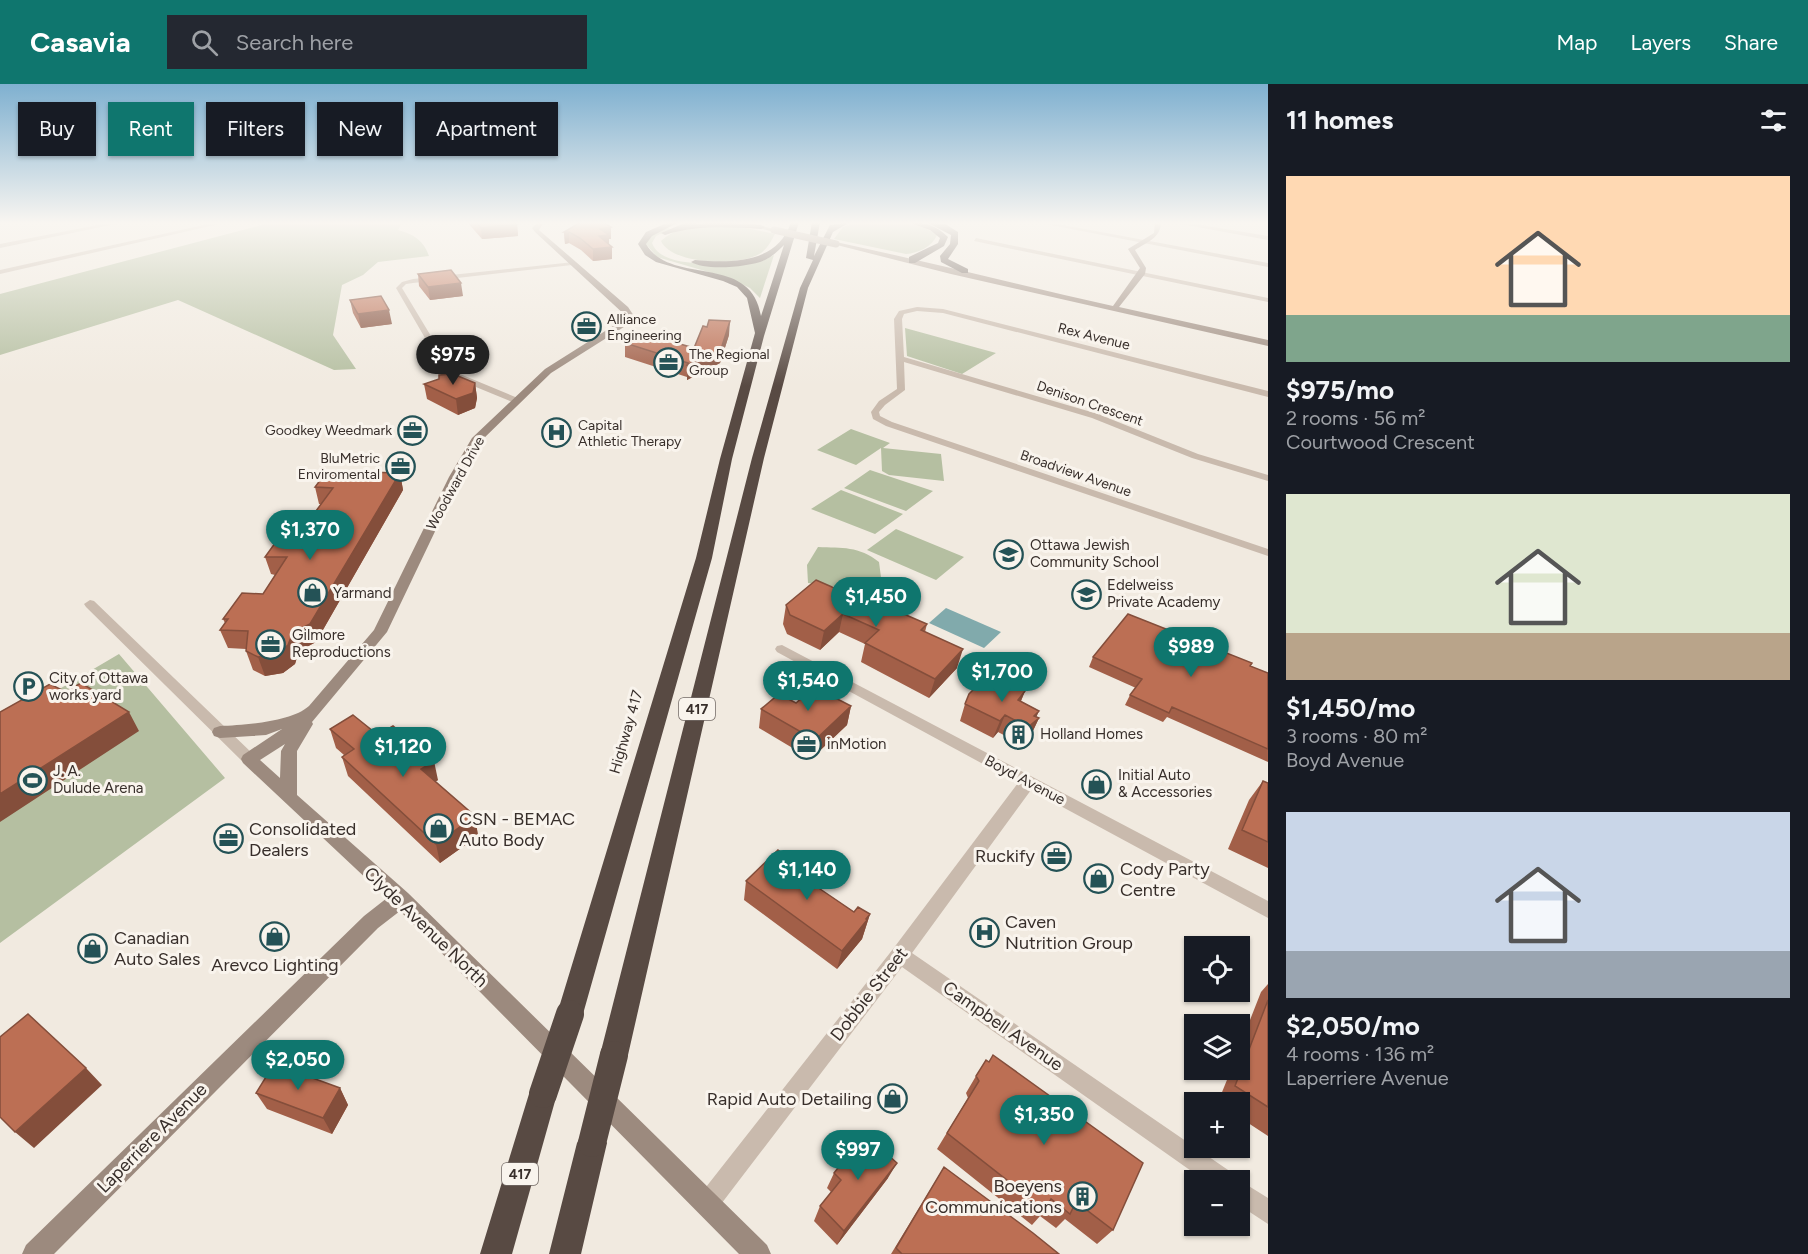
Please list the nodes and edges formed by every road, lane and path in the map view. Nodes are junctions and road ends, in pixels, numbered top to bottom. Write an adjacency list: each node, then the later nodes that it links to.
1 (452, 277): 17 (street)
2 (588, 277): 17 (street, Woodward Drive)
3 (718, 277): 13 (highway)
4 (778, 277): 13 (highway, Highway 417 / 417)
5 (808, 277): 36 (highway, 417, bridge)
6 (971, 277): 10 (street)
7 (983, 277): 10 (street)
8 (1139, 277): 12 (street)
9 (1154, 277): 11 (street)
10 (1060, 296): 12 (street)
11 (1268, 300)
12 (1115, 308): 14 (street)
13 (759, 336): 35 (highway, Highway 417 / 417, bridge)
14 (1268, 343)
15 (902, 359): 16 (street, Rex Avenue); 18 (street, Denison Crescent); 19 (street, Broadview Avenue)
16 (1268, 394)
17 (517, 401): 22 (street, Woodward Drive)
18 (1268, 478)
19 (1268, 553)
20 (90, 604): 23 (street, Clyde Avenue North)
21 (782, 649): 25 (street, Boyd Avenue)
22 (315, 710): 23 (street); 24 (street, Woodward Drive); 26 (street)
23 (220, 732): 24 (street, Clyde Avenue North)
24 (249, 759): 26 (street, Clyde Avenue North)
25 (1028, 782): 28 (street, Boyd Avenue); 29 (street, Dobbie Street)
26 (288, 797): 27 (street, Clyde Avenue North)
27 (401, 899): 32 (street, Clyde Avenue North); 34 (street, Laperriere Avenue)
28 (1268, 910)
29 (900, 955): 30 (street, Campbell Avenue); 32 (street, Dobbie Street)
30 (1209, 1170)
31 (1250, 1199): 33 (street)
32 (707, 1204): 37 (street, Clyde Avenue North)
33 (1268, 1212)
34 (35, 1254)
35 (496, 1254)
36 (565, 1254)
37 (758, 1254)

